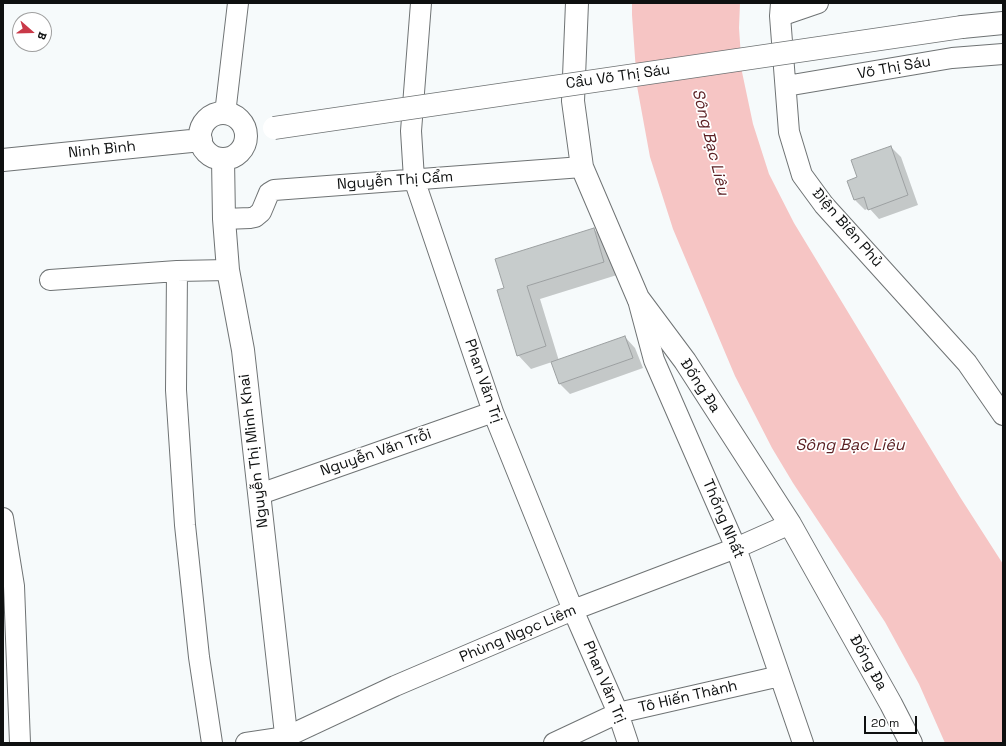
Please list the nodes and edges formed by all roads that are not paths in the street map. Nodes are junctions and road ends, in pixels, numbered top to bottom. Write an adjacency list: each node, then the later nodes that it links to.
1 (238, 3): 9 (street)
2 (421, 3): 15 (street, Phan Văn Trị)
3 (577, 3): 14 (main road, Đống Đa)
4 (818, 3): 5 (street)
5 (780, 10): 8 (street, Điện Biên Phủ)
6 (1003, 23): 10 (main road, Cầu Võ Thị Sáu, bridge)
7 (1003, 54): 8 (street, Võ Thị Sáu)
8 (786, 86): 22 (street, Điện Biên Phủ)
9 (225, 114): 10 (main road); 11 (main road)
10 (246, 133): 12 (main road)
11 (201, 140): 12 (main road); 13 (main road, Ninh Bình)
12 (223, 159): 16 (main road, Nguyễn Thị Minh Khai)
13 (3, 160)
14 (582, 167): 15 (street, Nguyễn Thị Cẩm); 20 (main road, Đống Đa)
15 (414, 179): 16 (street, Nguyễn Thị Cẩm); 21 (street, Phan Văn Trị)
16 (224, 218): 17 (main road, Nguyễn Thị Minh Khai)
17 (228, 270): 18 (street); 23 (main road, Nguyễn Thị Minh Khai)
18 (177, 271): 19 (street); 32 (street)
19 (50, 280)
20 (638, 298): 25 (main road, Đống Đa); 26 (street, Thống Nhất)
21 (493, 412): 23 (street, Nguyễn Văn Trỗi); 27 (street, Phan Văn Trị)
22 (1003, 415)
23 (260, 494): 30 (main road, Nguyễn Thị Minh Khai)
24 (3, 518): 31 (street)
25 (790, 524): 26 (street, Phùng Ngọc Liêm); 37 (main road, Đống Đa)
26 (736, 548): 27 (street, Phùng Ngọc Liêm); 28 (street, Thống Nhất)
27 (574, 610): 29 (street, Phan Văn Trị); 30 (street, Phùng Ngọc Liêm)
28 (780, 676): 29 (street, Tô Hiến Thành); 36 (street, Thống Nhất)
29 (618, 713): 34 (street, Tô Hiến Thành); 35 (street, Phan Văn Trị)
30 (287, 740): 33 (street, Phùng Ngọc Liêm)
31 (20, 743)
32 (212, 743)
33 (246, 743)
34 (554, 743)
35 (628, 743)
36 (803, 743)
37 (911, 743)

